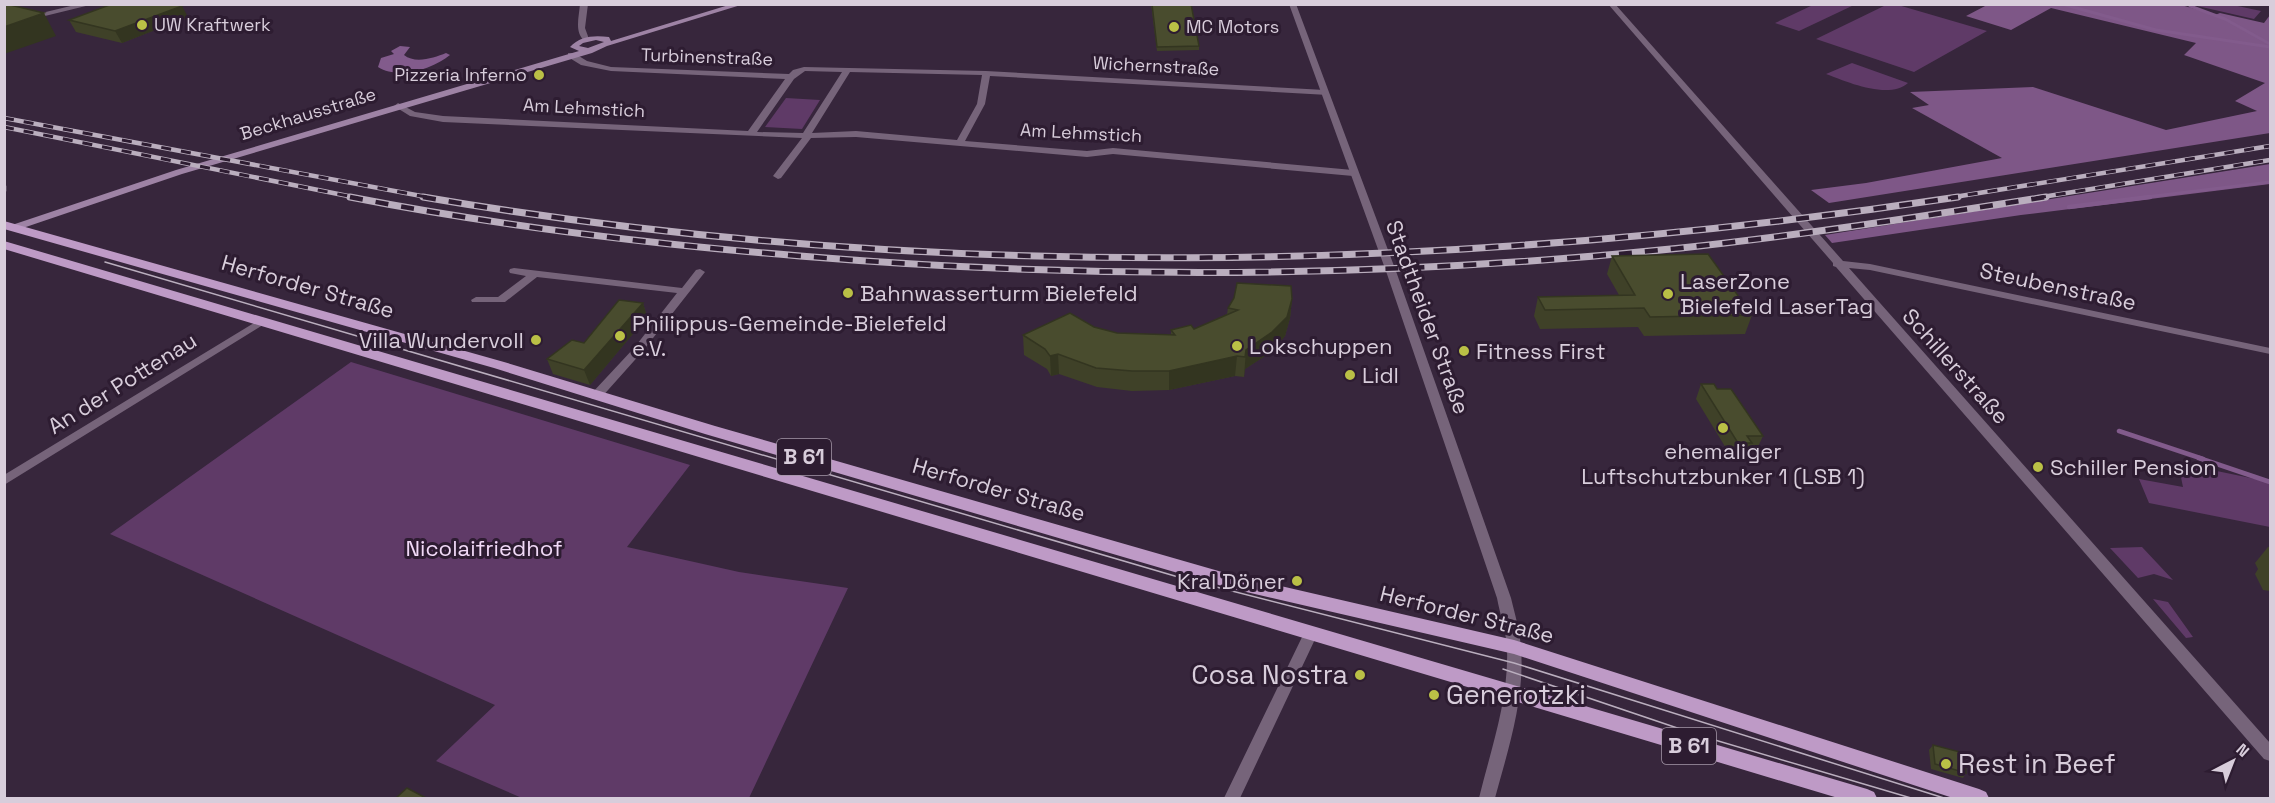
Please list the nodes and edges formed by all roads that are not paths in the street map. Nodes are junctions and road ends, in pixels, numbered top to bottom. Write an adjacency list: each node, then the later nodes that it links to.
1 (91, 4): 7 (street)
2 (584, 4): 8 (street)
3 (728, 4): 9 (main road)
4 (741, 4): 9 (main road)
5 (1292, 4): 14 (street, Stadtheider Straße)
6 (1611, 4): 23 (street, Schillerstraße)
7 (4, 24)
8 (585, 39): 9 (main road); 10 (main road)
9 (607, 42): 10 (main road, Beckhausstraße)
10 (573, 52): 13 (street, Turbinenstraße); 15 (main road, Beckhausstraße)
11 (847, 70): 12 (street, Turbinenstraße); 13 (street, Turbinenstraße); 17 (street)
12 (986, 73): 14 (street, Wichernstraße); 18 (street)
13 (791, 77): 16 (street)
14 (1325, 93): 19 (street, Stadtheider Straße)
15 (398, 106): 16 (street, Am Lehmstich); 21 (main road, Beckhausstraße)
16 (751, 134): 17 (street, Am Lehmstich)
17 (808, 136): 18 (street, Am Lehmstich); 20 (street)
18 (960, 142): 19 (street, Am Lehmstich)
19 (1353, 173): 34 (street, Stadtheider Straße)
20 (778, 176)
21 (7, 226): 31 (main road, Herforder Straße / B 61)
22 (4, 245): 29 (main road, Herforder Straße / B 61)
23 (1837, 264): 30 (street, Steubenstraße); 36 (street, Schillerstraße)
24 (514, 272): 26 (street)
25 (700, 272): 27 (street)
26 (534, 274): 27 (street); 28 (street)
27 (684, 291): 31 (street)
28 (476, 300)
29 (262, 321): 32 (street, An der Pottenau); 33 (main road, Herforder Straße / B 61)
30 (2271, 351)
31 (596, 396): 34 (main road, Herforder Straße / B 61)
32 (4, 481)
33 (1311, 633): 35 (main road, Herforder Straße / B 61); 37 (street)
34 (1514, 647): 35 (street, Stadtheider Straße); 40 (main road, Herforder Straße / B 61)
35 (1511, 693): 38 (street, Stadtheider Straße); 39 (main road, Herforder Straße / B 61)
36 (2271, 754)
37 (1232, 798)
38 (1487, 798)
39 (1867, 798)
40 (1979, 798)

